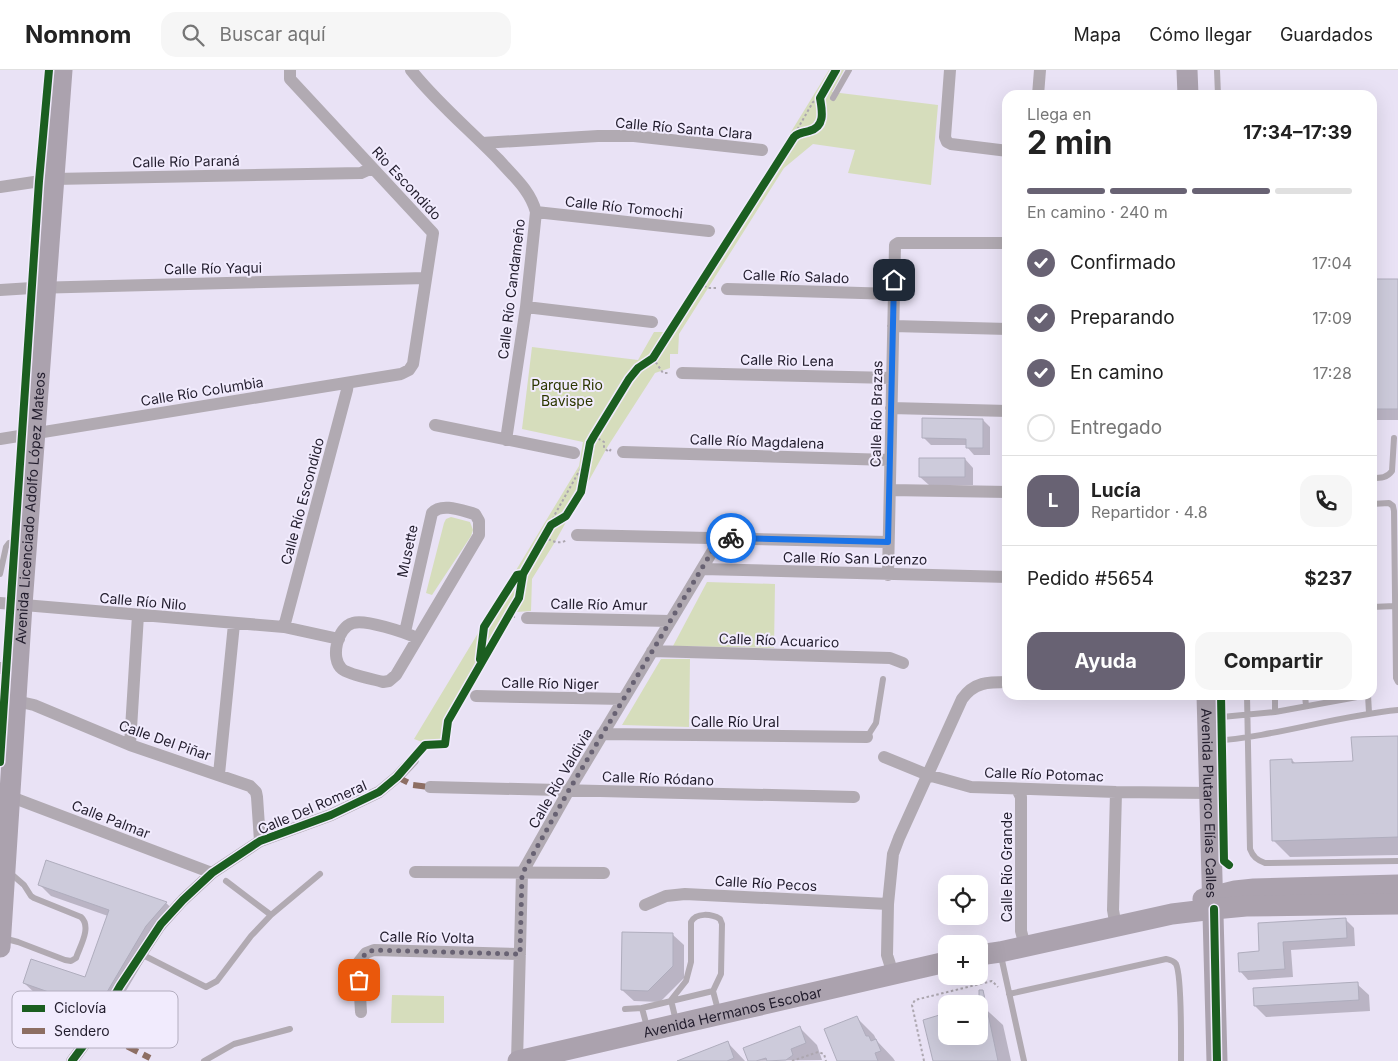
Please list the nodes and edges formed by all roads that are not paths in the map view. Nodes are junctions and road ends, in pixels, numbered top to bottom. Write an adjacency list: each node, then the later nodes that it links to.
1 (62, 70): 17 (main road, Avenida Licenciado Adolfo López Mateos)
2 (290, 70): 16 (street, Rio Escondido)
3 (411, 70): 13 (street, Calle Río Candameño)
4 (849, 70): 12 (lane)
5 (950, 70): 15 (street)
6 (1040, 70): 9 (street)
7 (1187, 70): 10 (main road)
8 (1217, 70): 11 (lane)
9 (1038, 90)
10 (1188, 90)
11 (1218, 90)
12 (833, 98)
13 (482, 143): 14 (street, Calle Río Santa Clara); 19 (street, Calle Río Candameño)
14 (762, 150)
15 (1002, 150)
16 (372, 168): 17 (street, Calle Río Paraná); 22 (street, Rio Escondido)
17 (54, 179): 18 (street, Calle Río Paraná); 23 (main road, Avenida Licenciado Adolfo López Mateos)
18 (0, 187)
19 (536, 212): 20 (street, Calle Río Tomochi); 27 (street, Calle Río Candameño)
20 (709, 231)
21 (1002, 243): 26 (street, Calle Río Brazas)
22 (426, 278): 23 (street, Calle Río Yaqui); 31 (street, Rio Escondido)
23 (46, 287): 25 (street, Calle Río Yaqui); 38 (main road, Avenida Licenciado Adolfo López Mateos)
24 (727, 289): 26 (street, Calle Río Salado)
25 (0, 290)
26 (894, 294): 29 (street, Calle Río Brazas)
27 (526, 307): 28 (street); 41 (street, Calle Río Candameño)
28 (652, 322)
29 (893, 326): 30 (street); 33 (street, Calle Río Brazas)
30 (1002, 328)
31 (409, 370): 34 (street, Calle Río Columbia)
32 (682, 373): 33 (street, Calle Rio Lena)
33 (892, 378): 35 (street, Calle Río Brazas)
34 (348, 383): 38 (street, Calle Río Columbia); 65 (street, Calle Río Escondido)
35 (891, 408): 36 (street); 44 (street, Calle Río Brazas)
36 (1002, 411)
37 (435, 425): 41 (street)
38 (35, 433): 39 (street, Calle Río Columbia); 51 (main road, Avenida Licenciado Adolfo López Mateos)
39 (0, 438)
40 (1394, 438): 45 (lane)
41 (506, 440): 43 (street)
42 (623, 452): 44 (street, Calle Río Magdalena)
43 (574, 453)
44 (890, 460): 46 (street, Calle Río Brazas)
45 (1377, 478)
46 (890, 490): 47 (street); 52 (street, Calle Río Brazas)
47 (1002, 492)
48 (1377, 504): 59 (lane)
49 (577, 535): 50 (street, Calle Río San Lorenzo)
50 (720, 538): 52 (street, Calle Río San Lorenzo); 53 (street, Calle Río Valdivia)
51 (27, 539): 54 (lane); 58 (main road, Avenida Licenciado Adolfo López Mateos)
52 (888, 542): 55 (street, Calle Río Brazas)
53 (702, 569): 55 (street, Calle Río San Lorenzo); 63 (street, Calle Río Valdivia)
54 (0, 574)
55 (888, 575): 56 (street, Calle Río San Lorenzo)
56 (1002, 577)
57 (0, 604): 58 (street, Calle Río Nilo)
58 (22, 605): 61 (street, Calle Río Nilo); 71 (main road, Avenida Licenciado Adolfo López Mateos)
59 (1395, 606): 60 (lane); 74 (lane)
60 (1377, 607)
61 (138, 615): 64 (street, Calle Río Nilo); 94 (street)
62 (527, 618): 63 (street, Calle Río Amur)
63 (670, 621): 69 (street, Calle Río Valdivia)
64 (234, 624): 65 (street, Calle Río Nilo); 97 (street)
65 (284, 627): 68 (street)
66 (405, 632): 67 (street); 67 (street, Musette); 68 (street)
67 (417, 638): 68 (street, Musette)
68 (339, 639)
69 (652, 651): 70 (street, Calle Río Acuarico); 76 (street, Calle Río Valdivia)
70 (903, 663)
71 (9, 669): 83 (main road, Avenida Licenciado Adolfo López Mateos)
72 (883, 679): 91 (lane)
73 (1002, 682): 98 (street)
74 (1398, 682)
75 (476, 696): 76 (street, Calle Río Niger)
76 (624, 699): 90 (street, Calle Río Valdivia)
77 (1207, 700): 89 (main road, Avenida Plutarco Elías Calles)
78 (1247, 700): 88 (lane)
79 (1275, 700): 86 (lane)
80 (1305, 700): 84 (lane)
81 (1329, 700): 84 (lane)
82 (1368, 700): 87 (lane)
83 (16, 701): 94 (street, Calle Del Piñar); 104 (main road, Avenida Licenciado Adolfo López Mateos)
84 (1306, 706): 86 (lane)
85 (1398, 710): 87 (lane)
86 (1275, 712): 88 (lane)
87 (1369, 712): 92 (lane)
88 (1248, 716): 89 (lane); 92 (lane)
89 (1208, 718): 93 (main road, Avenida Plutarco Elías Calles)
90 (602, 734): 91 (street, Calle Río Ural); 101 (street, Calle Río Valdivia)
91 (867, 737)
92 (1248, 737): 93 (lane); 107 (lane)
93 (1208, 741): 103 (main road, Avenida Plutarco Elías Calles)
94 (130, 744): 97 (street, Calle Del Piñar)
95 (884, 757): 98 (street, Calle Río Potomac)
96 (413, 760): 106 (street, Calle Del Romeral)
97 (219, 774): 106 (street, Calle Del Piñar)
98 (928, 775): 100 (street, Calle Río Potomac); 118 (street)
99 (430, 787): 101 (street, Calle Río Ródano)
100 (1017, 789): 102 (street, Calle Río Potomac); 125 (street, Calle Río Grande)
101 (569, 790): 105 (street, Calle Río Ródano); 113 (street, Calle Río Valdivia)
102 (1116, 792): 103 (street, Calle Río Potomac); 123 (street)
103 (1209, 793): 117 (main road, Avenida Plutarco Elías Calles)
104 (5, 795): 108 (main road, Avenida Licenciado Adolfo López Mateos); 110 (street, Calle Palmar)
105 (854, 797)
106 (260, 841): 110 (street, Calle Del Romeral)
107 (1398, 861)
108 (6, 870): 124 (main road, Avenida Licenciado Adolfo López Mateos); 124 (lane)
109 (415, 872): 113 (street)
110 (212, 873): 127 (street, Calle Del Romeral)
111 (604, 873): 113 (street)
112 (320, 874): 122 (lane)
113 (522, 874): 128 (street, Calle Río Valdivia)
114 (226, 881): 122 (lane)
115 (1398, 885): 117 (main road)
116 (1398, 897): 119 (main road)
117 (1213, 902): 119 (main road); 123 (main road); 149 (main road, Avenida Plutarco Elías Calles)
118 (888, 904): 121 (street, Calle Río Pecos); 131 (street)
119 (1351, 904): 120 (main road)
120 (1398, 904)
121 (645, 906)
122 (271, 915): 127 (lane)
123 (1116, 927): 125 (main road)
124 (0, 943)
125 (1025, 946): 126 (main road)
126 (1000, 952): 129 (main road); 134 (lane)
127 (141, 954): 132 (street, Calle Del Romeral)
128 (520, 954): 138 (street, Calle Río Volta); 146 (street, Calle Río Valdivia)
129 (988, 954)
130 (938, 964): 131 (main road, Avenida Hermanos Escobar)
131 (893, 974): 139 (main road, Avenida Hermanos Escobar)
132 (117, 991)
133 (713, 991): 135 (lane); 135 (lane); 139 (lane)
134 (1009, 994): 147 (lane); 148 (lane)
135 (671, 1000): 136 (lane); 140 (lane)
136 (642, 1008): 137 (lane); 142 (lane)
137 (625, 1009)
138 (361, 1012)
139 (718, 1014): 140 (main road, Avenida Hermanos Escobar)
140 (676, 1023): 142 (main road, Avenida Hermanos Escobar)
141 (290, 1029): 145 (lane)
142 (648, 1031): 146 (main road, Avenida Hermanos Escobar)
143 (82, 1048): 144 (street, Calle Del Romeral)
144 (72, 1061)
145 (204, 1061)
146 (518, 1061)
147 (1024, 1061)
148 (1181, 1061)
149 (1217, 1061)

